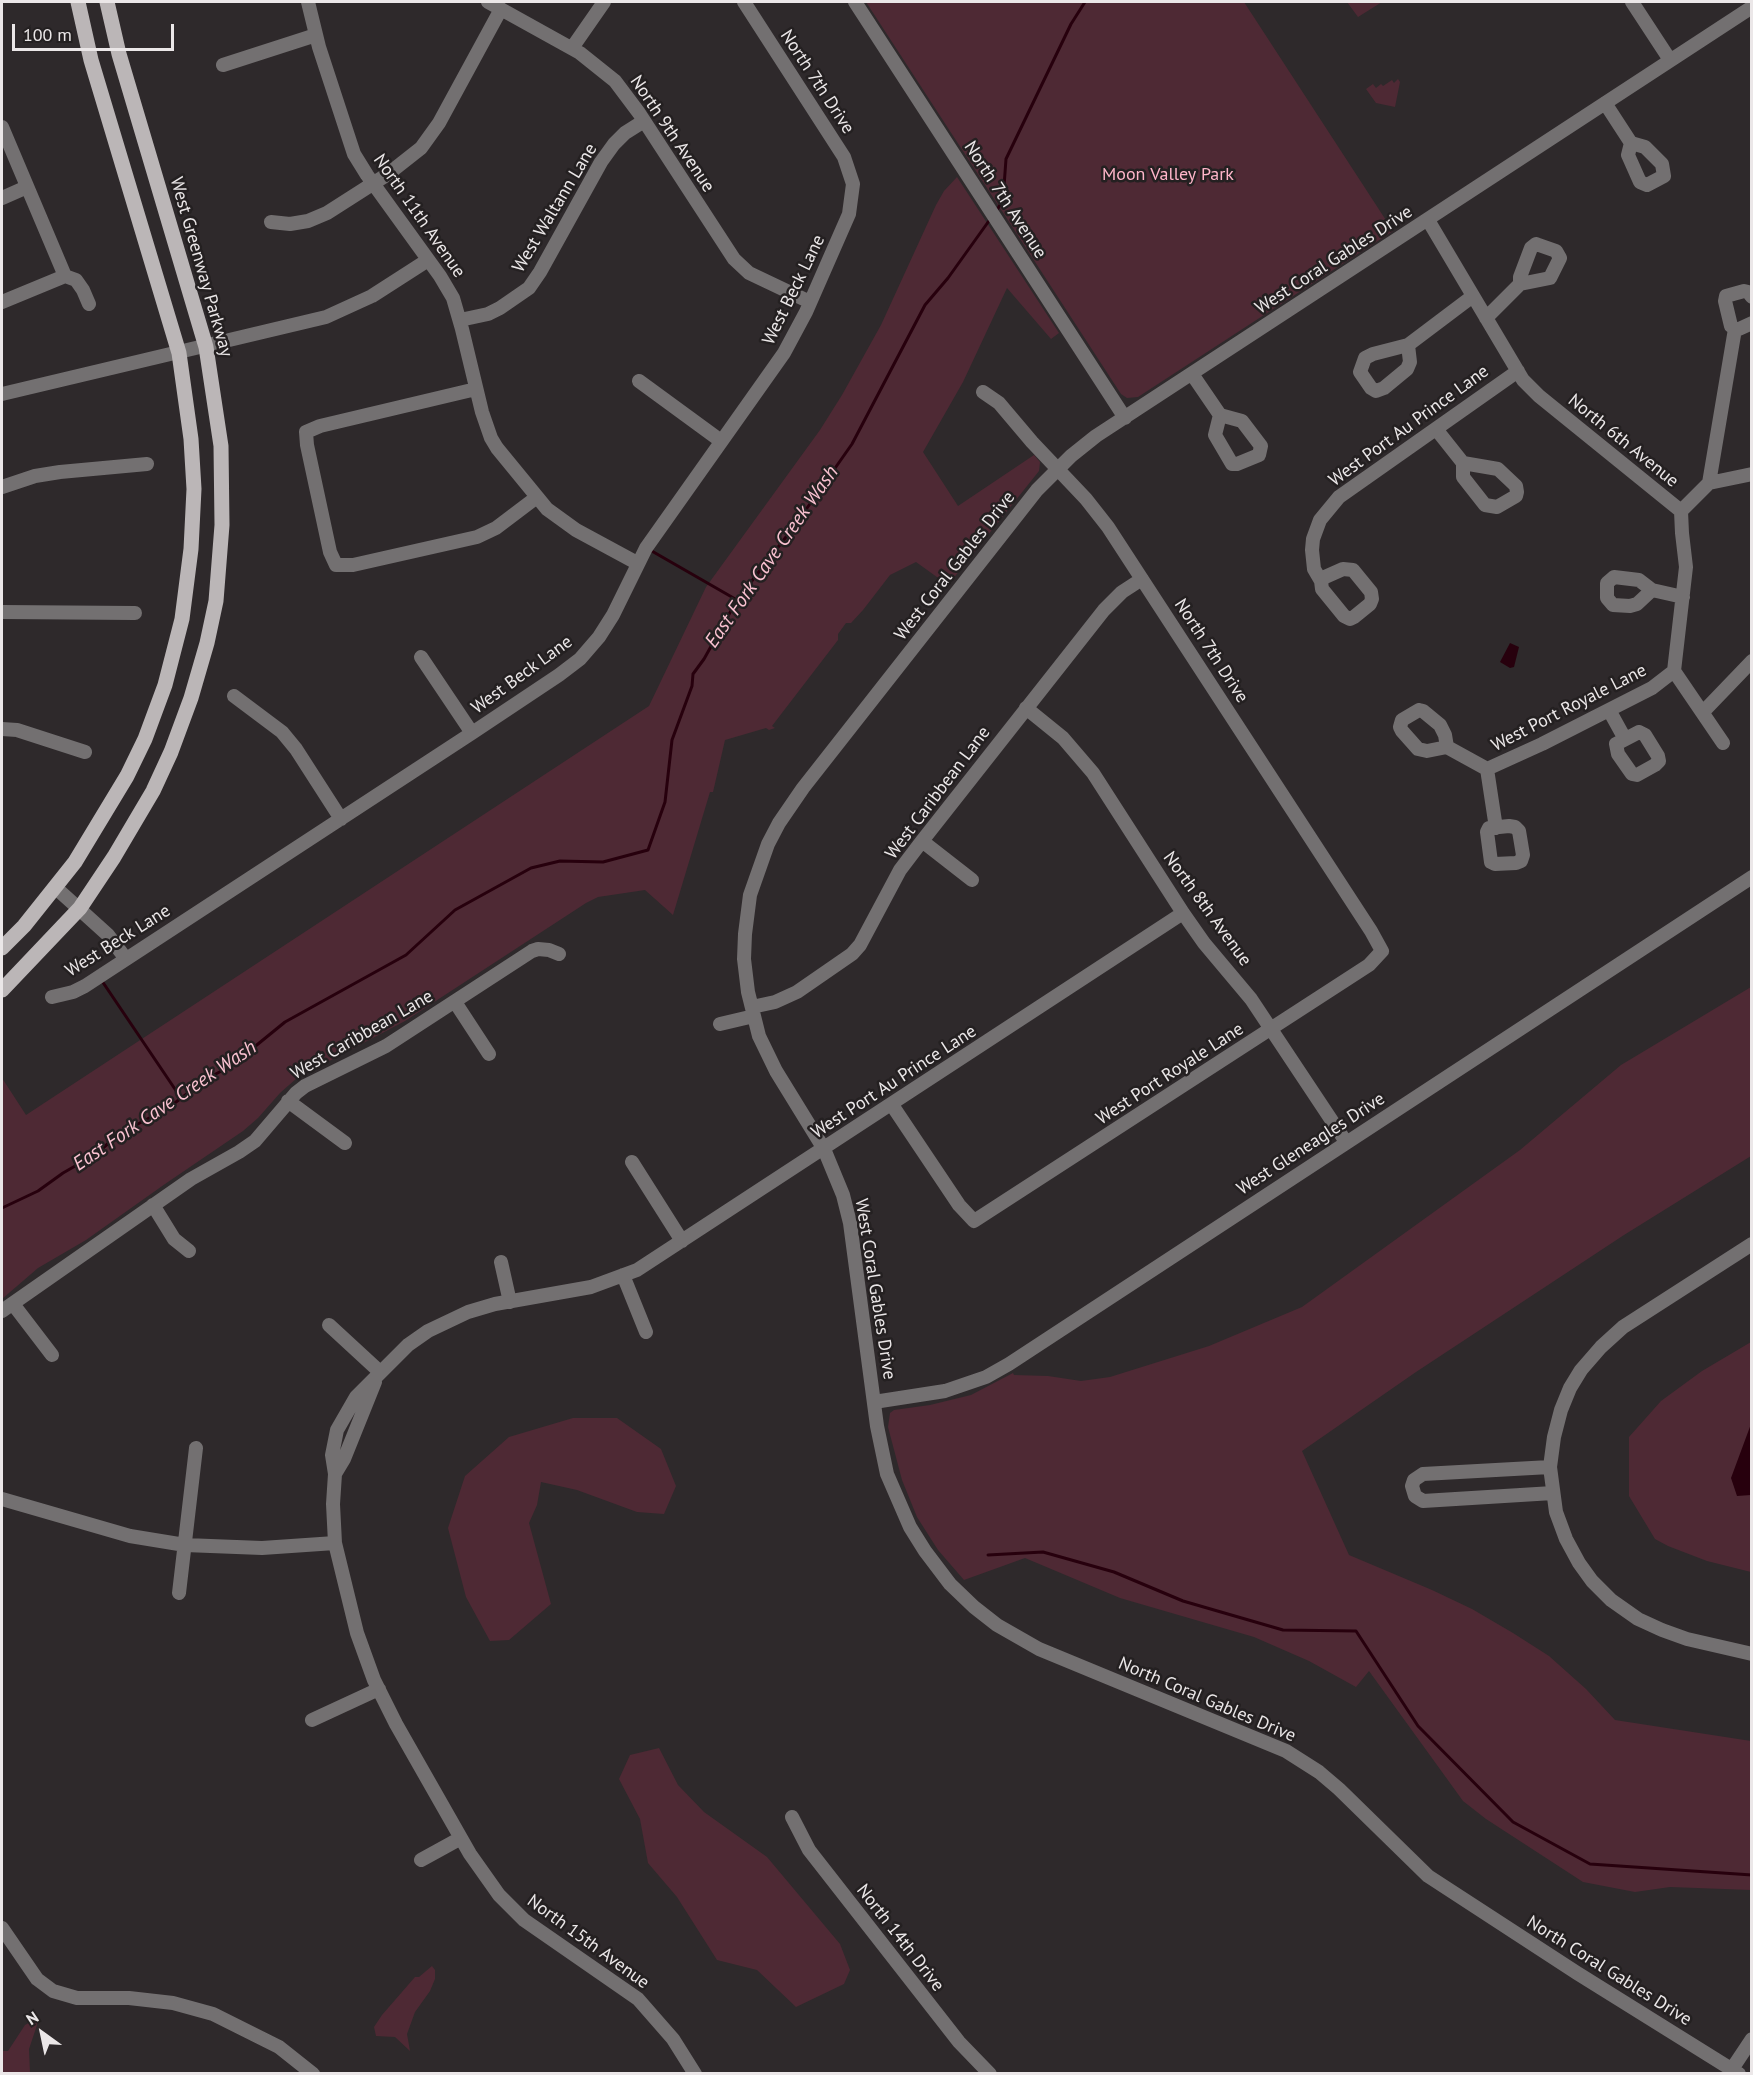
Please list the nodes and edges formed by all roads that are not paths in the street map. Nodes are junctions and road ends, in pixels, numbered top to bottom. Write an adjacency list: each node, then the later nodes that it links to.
1 (78, 2): 39 (main road)
2 (107, 2): 38 (main road, West Greenway Parkway)
3 (308, 2): 11 (street, North 11th Avenue)
4 (488, 2): 10 (street, North 9th Avenue)
5 (604, 2): 12 (street)
6 (744, 2): 20 (street, North 7th Drive)
7 (855, 2): 47 (street, North 7th Avenue)
8 (1632, 2): 13 (street)
9 (1752, 7): 13 (street, West Coral Gables Drive)
10 (501, 9): 12 (street, North 9th Avenue); 19 (street)
11 (316, 35): 14 (street); 19 (street, North 11th Avenue)
12 (572, 48): 16 (street, North 9th Avenue)
13 (1670, 60): 15 (street, West Coral Gables Drive)
14 (223, 65)
15 (1605, 103): 18 (street); 23 (street, West Coral Gables Drive)
16 (644, 121): 31 (street, North 9th Avenue); 34 (street, West Waltann Lane)
17 (2, 127): 21 (street)
18 (1631, 143)
19 (373, 184): 24 (street); 25 (street, North 11th Avenue)
20 (853, 184): 31 (street, West Beck Lane)
21 (27, 188): 22 (street); 26 (street)
22 (2, 198)
23 (1428, 220): 28 (street, North 6th Avenue); 41 (street, West Coral Gables Drive)
24 (271, 222)
25 (428, 260): 34 (street, North 11th Avenue); 38 (street)
26 (65, 276): 30 (street); 32 (street)
27 (1520, 284): 33 (street)
28 (1473, 296): 33 (street, North 6th Avenue); 37 (street)
29 (1752, 297): 36 (street)
30 (2, 302)
31 (810, 302): 49 (street, West Beck Lane)
32 (89, 304)
33 (1486, 318): 40 (street, North 6th Avenue)
34 (460, 320): 43 (street, North 11th Avenue)
35 (1752, 322): 36 (street)
36 (1735, 329): 54 (street)
37 (1408, 345)
38 (206, 347): 39 (street); 85 (main road, West Greenway Parkway)
39 (179, 353): 45 (street); 84 (main road)
40 (1518, 371): 48 (street, West Port Au Prince Lane); 57 (street, North 6th Avenue)
41 (1192, 374): 46 (street); 47 (street, West Coral Gables Drive)
42 (639, 381): 49 (street)
43 (476, 389): 56 (street, North 11th Avenue); 56 (street)
44 (983, 392): 52 (street, North 7th Drive)
45 (2, 394)
46 (1220, 415)
47 (1125, 417): 52 (street, West Coral Gables Drive)
48 (1436, 429): 50 (street); 60 (street, West Port Au Prince Lane)
49 (721, 441): 58 (street, West Beck Lane)
50 (1463, 463)
51 (147, 465): 55 (street)
52 (1058, 469): 59 (street, North 7th Drive); 94 (street, West Coral Gables Drive)
53 (1752, 474): 54 (street)
54 (1709, 483): 57 (street)
55 (2, 487)
56 (537, 497): 58 (street, North 11th Avenue)
57 (1681, 511): 62 (street, North 6th Avenue)
58 (637, 563): 73 (street, West Beck Lane)
59 (1142, 579): 69 (street, West Caribbean Lane); 88 (street, North 7th Drive)
60 (1321, 581)
61 (1652, 590): 62 (street)
62 (1683, 597): 67 (street, North 6th Avenue)
63 (2, 612): 64 (street)
64 (135, 613)
65 (422, 657): 73 (street)
66 (1752, 661): 71 (street)
67 (1674, 671): 70 (street, West Port Royale Lane); 71 (street)
68 (234, 696): 79 (street)
69 (1026, 708): 81 (street, West Caribbean Lane); 86 (street, North 8th Avenue)
70 (1609, 710): 74 (street); 78 (street, West Port Royale Lane)
71 (1704, 712): 75 (street)
72 (2, 729): 77 (street)
73 (472, 734): 79 (street, West Beck Lane)
74 (1625, 739)
75 (1723, 743)
76 (1447, 747): 78 (street, West Port Royale Lane)
77 (85, 752)
78 (1487, 769): 80 (street)
79 (341, 819): 90 (street, West Beck Lane)
80 (1496, 828)
81 (922, 841): 83 (street); 94 (street, West Caribbean Lane)
82 (1752, 877): 100 (street, West Gleneagles Drive)
83 (972, 880)
84 (56, 888): 85 (street); 87 (main road)
85 (80, 908): 90 (street); 91 (main road, West Greenway Parkway)
86 (1183, 914): 96 (street, North 8th Avenue); 99 (street, West Port Au Prince Lane)
87 (2, 948)
88 (1382, 951): 96 (street, West Port Royale Lane)
89 (559, 954): 93 (street, West Caribbean Lane)
90 (126, 959): 92 (street, West Beck Lane)
91 (2, 990)
92 (52, 997)
93 (455, 1002): 97 (street, West Caribbean Lane); 98 (street, West Caribbean Lane)
94 (753, 1012): 95 (street); 102 (street, West Coral Gables Drive)
95 (720, 1024)
96 (1271, 1029): 99 (street, West Port Royale Lane); 100 (street, North 8th Avenue)
97 (489, 1054)
98 (288, 1101): 101 (street, West Caribbean Lane); 104 (street, West Caribbean Lane)
99 (892, 1105): 102 (street, West Port Au Prince Lane)
100 (1346, 1142): 116 (street, West Gleneagles Drive)
101 (345, 1143)
102 (824, 1149): 105 (street, West Port Au Prince Lane); 116 (street, West Coral Gables Drive)
103 (632, 1162): 105 (street)
104 (153, 1205): 107 (street); 111 (street, West Caribbean Lane)
105 (682, 1241): 109 (street, West Port Au Prince Lane)
106 (1752, 1244): 119 (street)
107 (189, 1251)
108 (501, 1262): 110 (street)
109 (623, 1275): 110 (street, West Port Au Prince Lane); 113 (street)
110 (510, 1302): 115 (street, West Port Au Prince Lane)
111 (7, 1307): 114 (street, West Caribbean Lane)
112 (329, 1325): 115 (street)
113 (646, 1332)
114 (52, 1355)
115 (380, 1372): 122 (street, West Port Au Prince Lane)
116 (874, 1402): 118 (street, West Coral Gables Drive)
117 (196, 1448): 123 (street)
118 (881, 1454): 133 (street, North Coral Gables Drive)
119 (1551, 1467): 120 (street); 120 (street)
120 (1553, 1494): 125 (street)
121 (2, 1499): 123 (street)
122 (335, 1543): 123 (street); 126 (street, North 15th Avenue)
123 (185, 1545): 124 (street)
124 (179, 1593)
125 (1752, 1654)
126 (379, 1689): 127 (street); 129 (street, North 15th Avenue)
127 (312, 1720)
128 (792, 1817): 136 (street, North 14th Drive)
129 (461, 1838): 130 (street); 135 (street, North 15th Avenue)
130 (421, 1860)
131 (2, 1928): 134 (street)
132 (1752, 2039): 133 (street)
133 (1735, 2071)
134 (313, 2073)
135 (695, 2073)
136 (990, 2073)

